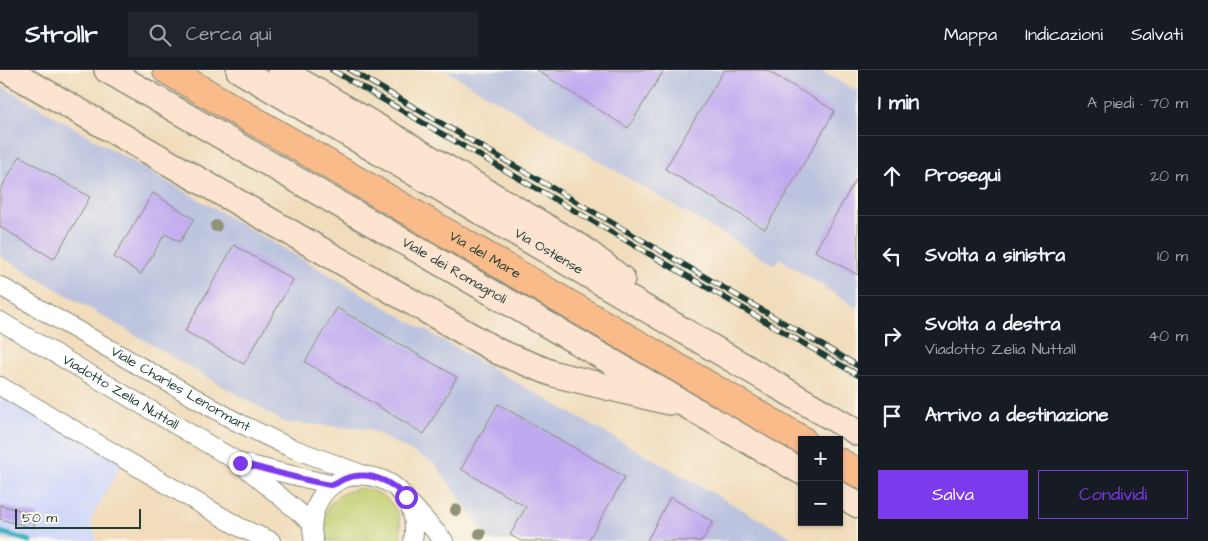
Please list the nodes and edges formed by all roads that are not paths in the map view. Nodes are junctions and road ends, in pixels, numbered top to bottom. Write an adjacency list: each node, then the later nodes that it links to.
1 (7, 70): 10 (main road)
2 (107, 70): 10 (main road, Viale dei Romagnoli)
3 (167, 70): 12 (main road, Via del Mare)
4 (239, 70): 7 (main road, Via Ostiense)
5 (281, 70): 7 (main road)
6 (0, 286): 17 (street, Viale Charles Lenormant)
7 (659, 315): 11 (main road, Via Ostiense)
8 (0, 321): 13 (street, Viadotto Zelia Nuttall)
9 (0, 386): 23 (street)
10 (695, 408): 15 (main road, Viale dei Romagnoli)
11 (858, 433)
12 (798, 438)
13 (240, 463): 18 (street, Viadotto Zelia Nuttall); 22 (street, Viadotto Zelia Nuttall)
14 (843, 464): 16 (main road)
15 (798, 470)
16 (858, 473)
17 (367, 476): 18 (street); 20 (street, Viale Charles Lenormant)
18 (333, 486): 22 (street)
19 (843, 496): 21 (main road)
20 (406, 497): 25 (street); 26 (street)
21 (858, 505)
22 (312, 522): 24 (street)
23 (271, 541)
24 (314, 541)
25 (413, 541)
26 (444, 541)

